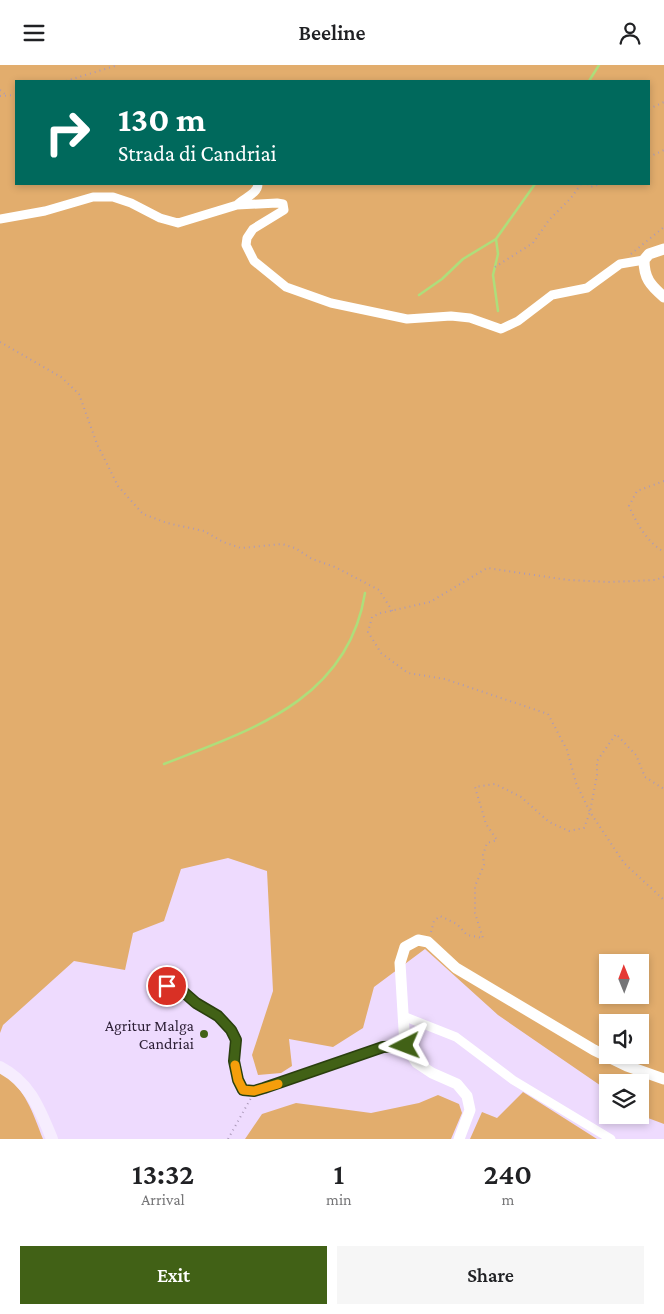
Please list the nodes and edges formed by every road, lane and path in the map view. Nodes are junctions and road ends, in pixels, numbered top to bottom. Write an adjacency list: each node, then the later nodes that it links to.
1 (118, 65): 2 (path)
2 (69, 80)
3 (0, 90): 4 (path)
4 (6, 95): 5 (path); 6 (path)
5 (15, 95)
6 (0, 96)
7 (664, 101): 8 (path)
8 (650, 108)
9 (664, 150): 10 (path)
10 (650, 157)
11 (258, 185): 13 (street)
12 (580, 185): 19 (path)
13 (237, 205): 14 (street); 18 (street)
14 (0, 219)
15 (664, 227): 18 (path)
16 (664, 249): 17 (street)
17 (644, 260): 18 (street); 20 (street)
18 (620, 264)
19 (495, 267)
20 (664, 297)
21 (0, 342): 25 (path)
22 (664, 481): 23 (path)
23 (664, 552)
24 (664, 577): 25 (path)
25 (392, 612): 27 (path)
26 (664, 789): 27 (path)
27 (590, 812): 28 (path); 29 (path)
28 (664, 900)
29 (430, 935)
30 (167, 986): 35 (lane)
31 (403, 1016): 32 (street); 34 (street); 39 (street)
32 (405, 1046): 35 (lane); 38 (street)
33 (0, 1067): 36 (main road)
34 (664, 1079)
35 (254, 1091): 37 (path)
36 (52, 1139)
37 (228, 1139)
38 (460, 1139)
39 (611, 1139)

